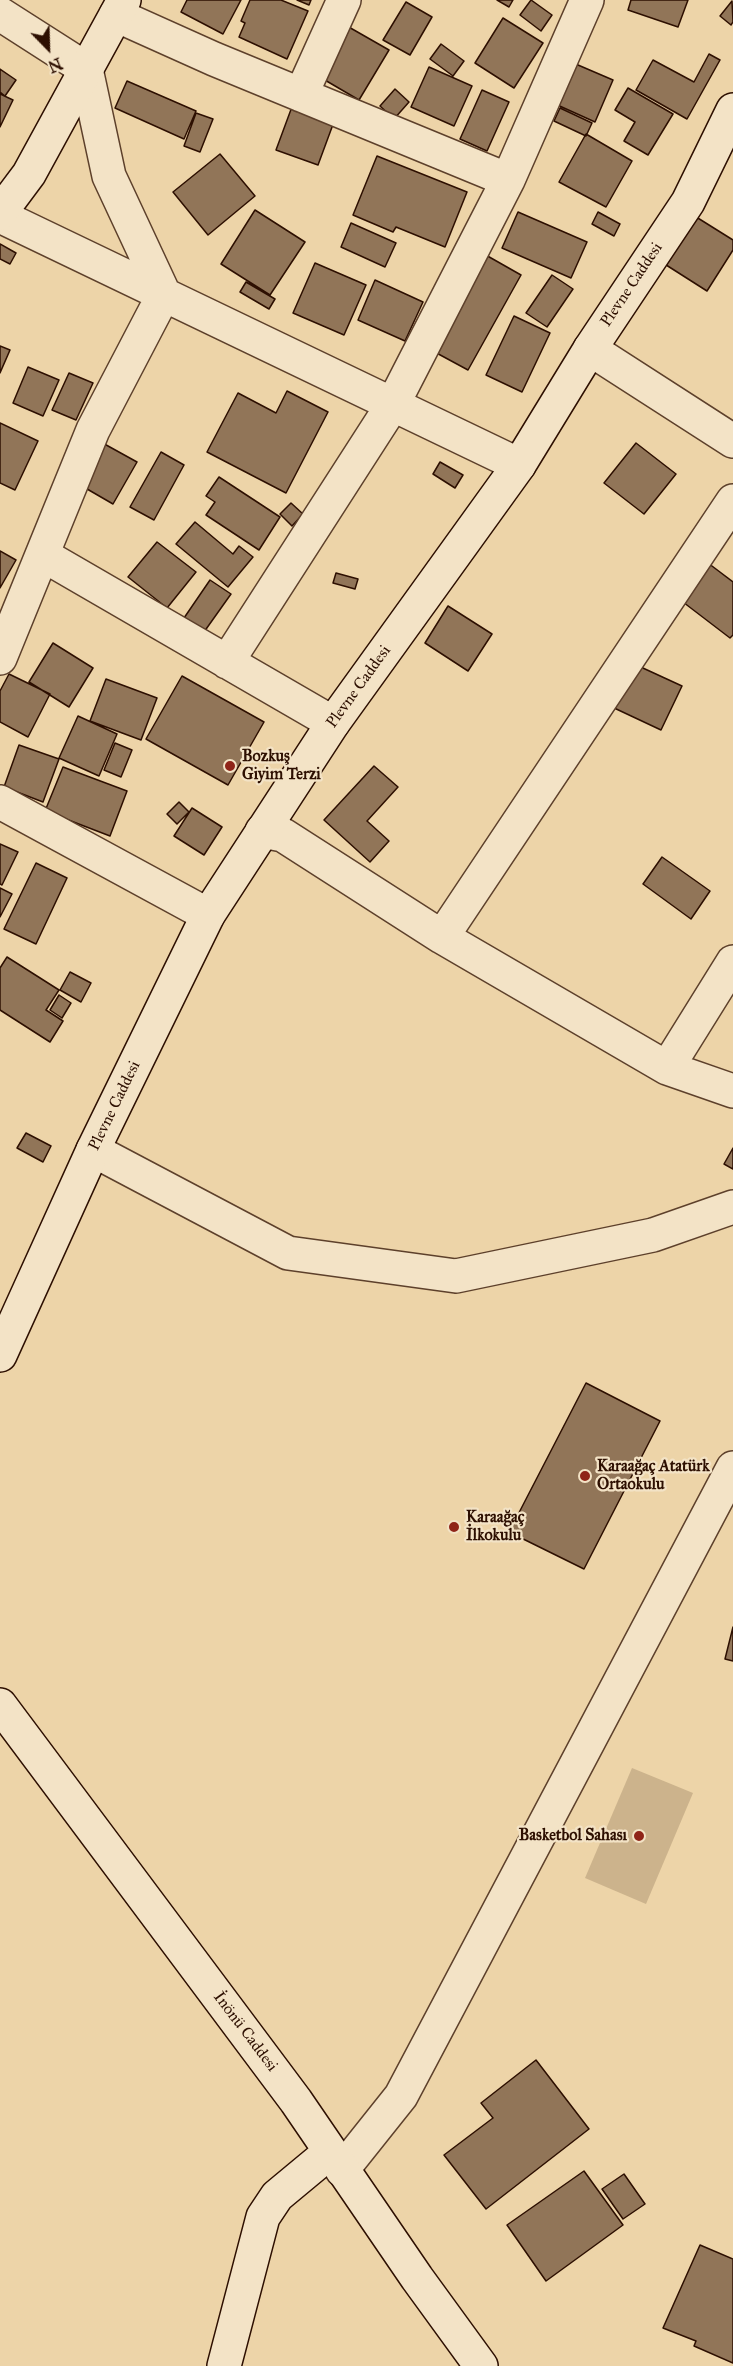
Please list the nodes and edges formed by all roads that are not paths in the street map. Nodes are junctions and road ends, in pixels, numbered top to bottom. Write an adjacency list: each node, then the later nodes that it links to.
1 (344, 0): 6 (street)
2 (587, 0): 8 (street)
3 (120, 8): 5 (street); 6 (street)
4 (0, 14): 5 (street)
5 (87, 69): 9 (street); 10 (street)
6 (301, 95): 8 (street)
7 (733, 110): 11 (street, Plevne Caddesi)
8 (508, 180): 12 (street)
9 (0, 214): 10 (street)
10 (164, 294): 12 (street); 16 (street)
11 (590, 349): 13 (street); 14 (street, Plevne Caddesi)
12 (393, 404): 14 (street); 18 (street)
13 (733, 441)
14 (519, 465): 19 (street, Plevne Caddesi)
15 (733, 501): 23 (street)
16 (43, 555): 17 (street); 18 (street)
17 (0, 658)
18 (227, 662): 19 (street)
19 (333, 723): 21 (street, Plevne Caddesi)
20 (0, 802): 22 (street)
21 (262, 831): 22 (street, Plevne Caddesi); 23 (street)
22 (208, 915): 27 (street, Plevne Caddesi)
23 (442, 937): 25 (street)
24 (733, 962): 25 (street)
25 (667, 1068): 26 (street)
26 (733, 1091)
27 (93, 1150): 28 (street); 29 (street, Plevne Caddesi)
28 (733, 1207)
29 (0, 1355)
30 (733, 1468): 32 (street)
31 (0, 1705): 32 (street, İnönü Caddesi)
32 (336, 2161): 33 (street); 34 (street, İnönü Caddesi)
33 (224, 2366)
34 (481, 2366)

